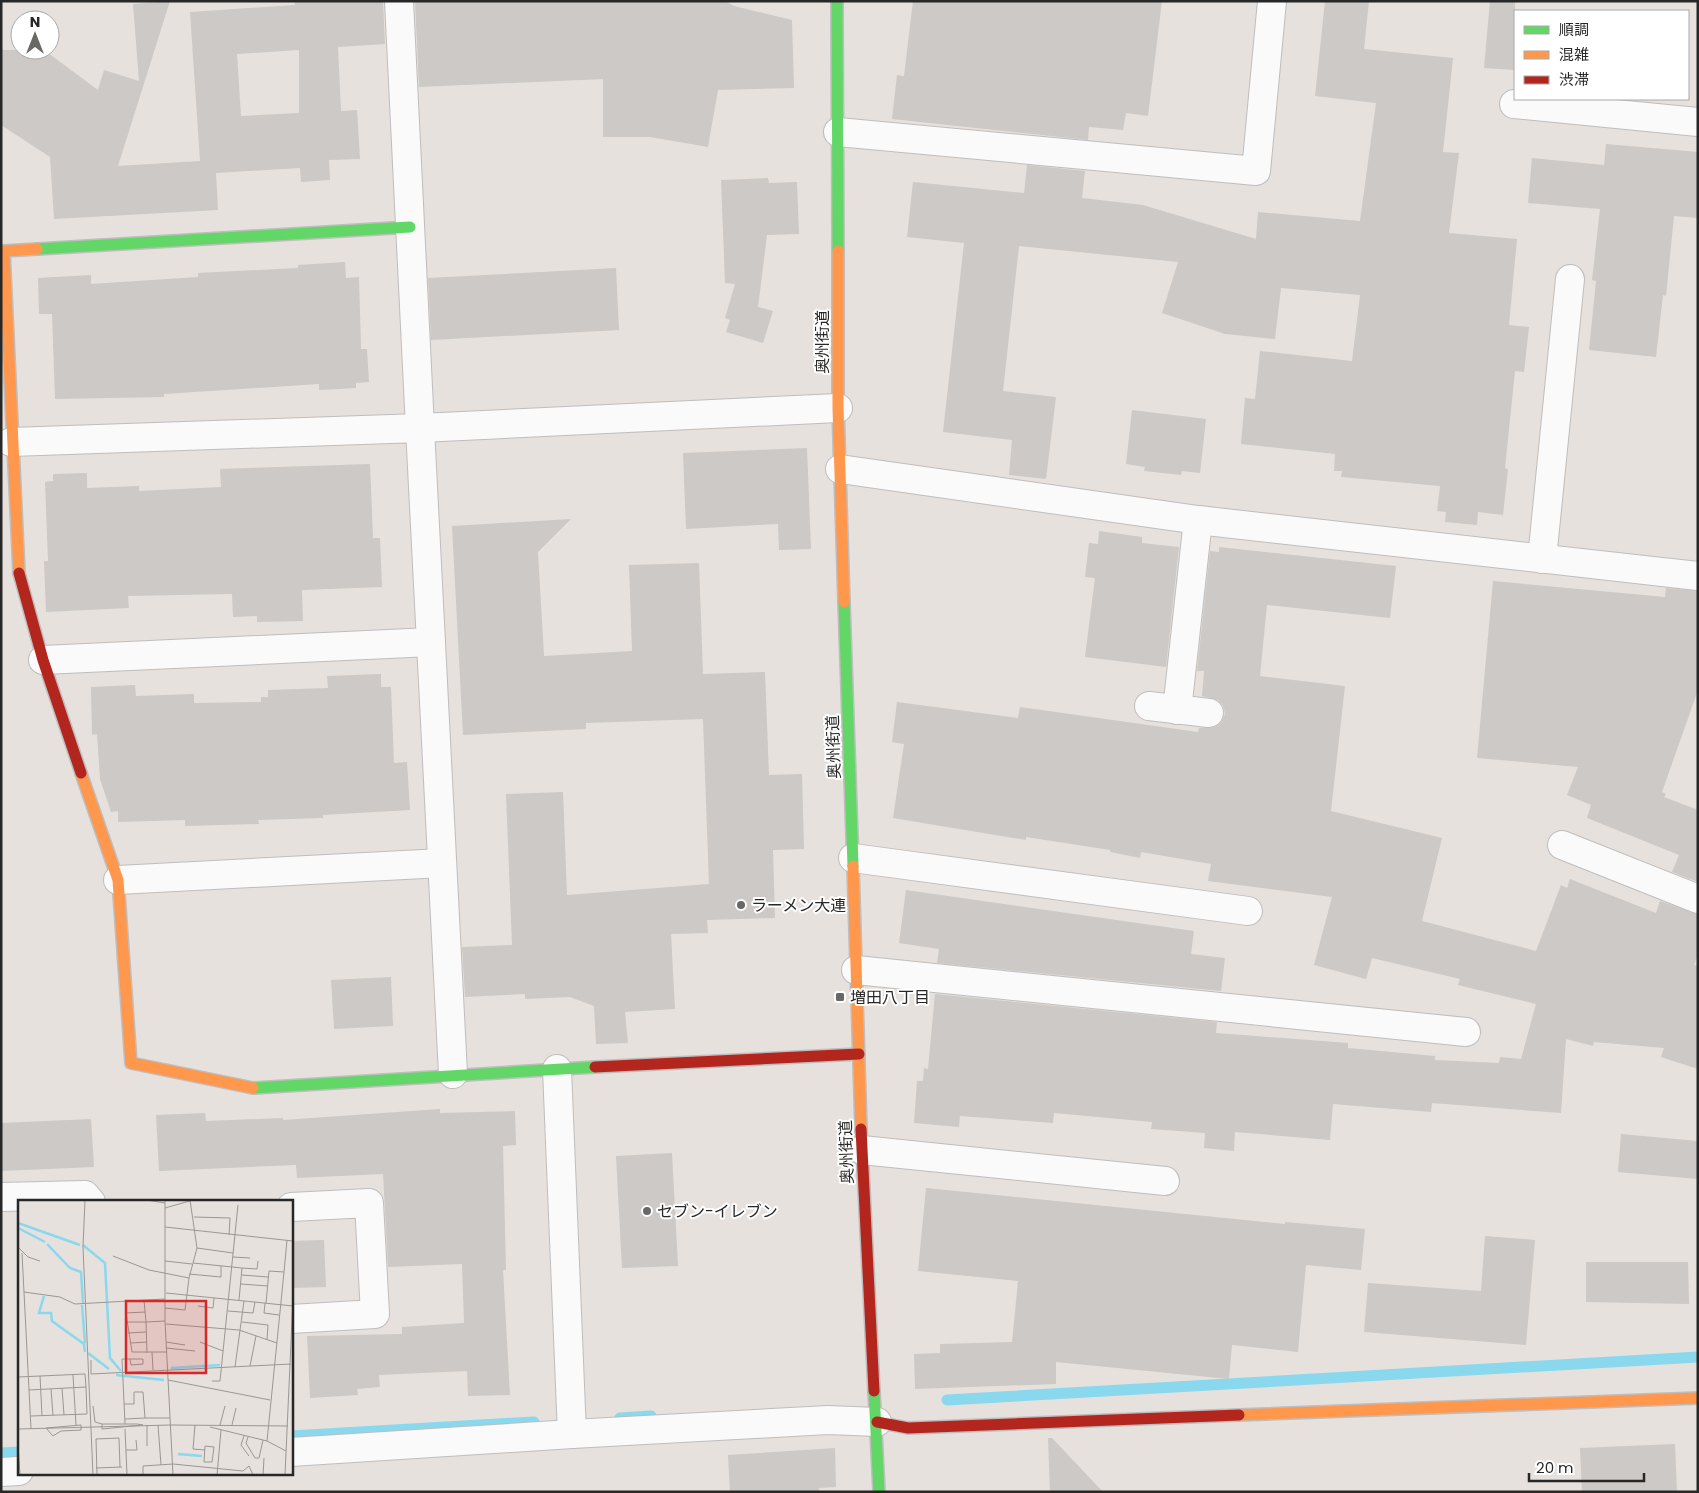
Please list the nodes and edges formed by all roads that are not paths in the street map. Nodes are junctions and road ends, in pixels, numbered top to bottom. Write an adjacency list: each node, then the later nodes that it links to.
1 (399, 1): 7 (street)
2 (837, 1): 6 (street, 奥州街道)
3 (1272, 1): 6 (street)
4 (1514, 104): 5 (street)
5 (1698, 122)
6 (838, 132): 9 (street, 奥州街道)
7 (410, 227): 10 (street); 11 (street)
8 (1570, 279): 14 (street)
9 (838, 408): 10 (street); 12 (street, 奥州街道)
10 (420, 428): 11 (street); 16 (street)
11 (11, 442): 17 (street)
12 (840, 469): 13 (street); 22 (street, 奥州街道)
13 (1198, 520): 14 (street); 19 (street)
14 (1542, 559): 15 (street)
15 (1698, 576)
16 (431, 642): 17 (street); 23 (street)
17 (43, 660): 24 (street)
18 (1149, 706): 19 (street)
19 (1178, 710): 20 (street)
20 (1209, 713)
21 (1562, 845): 25 (street)
22 (853, 858): 26 (street); 27 (street, 奥州街道)
23 (442, 863): 24 (street); 31 (street)
24 (118, 880): 31 (street)
25 (1698, 899)
26 (1248, 911)
27 (856, 970): 28 (street); 29 (street, 奥州街道)
28 (1466, 1032)
29 (859, 1054): 30 (street); 32 (street, 奥州街道)
30 (558, 1069): 31 (street); 40 (street)
31 (453, 1074)
32 (862, 1150): 33 (street); 39 (street, 奥州街道)
33 (1165, 1181)
34 (1, 1198): 35 (street)
35 (89, 1200)
36 (292, 1207): 37 (street)
37 (292, 1319)
38 (1698, 1398): 39 (street)
39 (877, 1422): 40 (street); 44 (street, 奥州街道)
40 (572, 1434): 41 (street)
41 (292, 1452)
42 (18, 1471): 43 (street)
43 (1, 1472)
44 (879, 1492)

